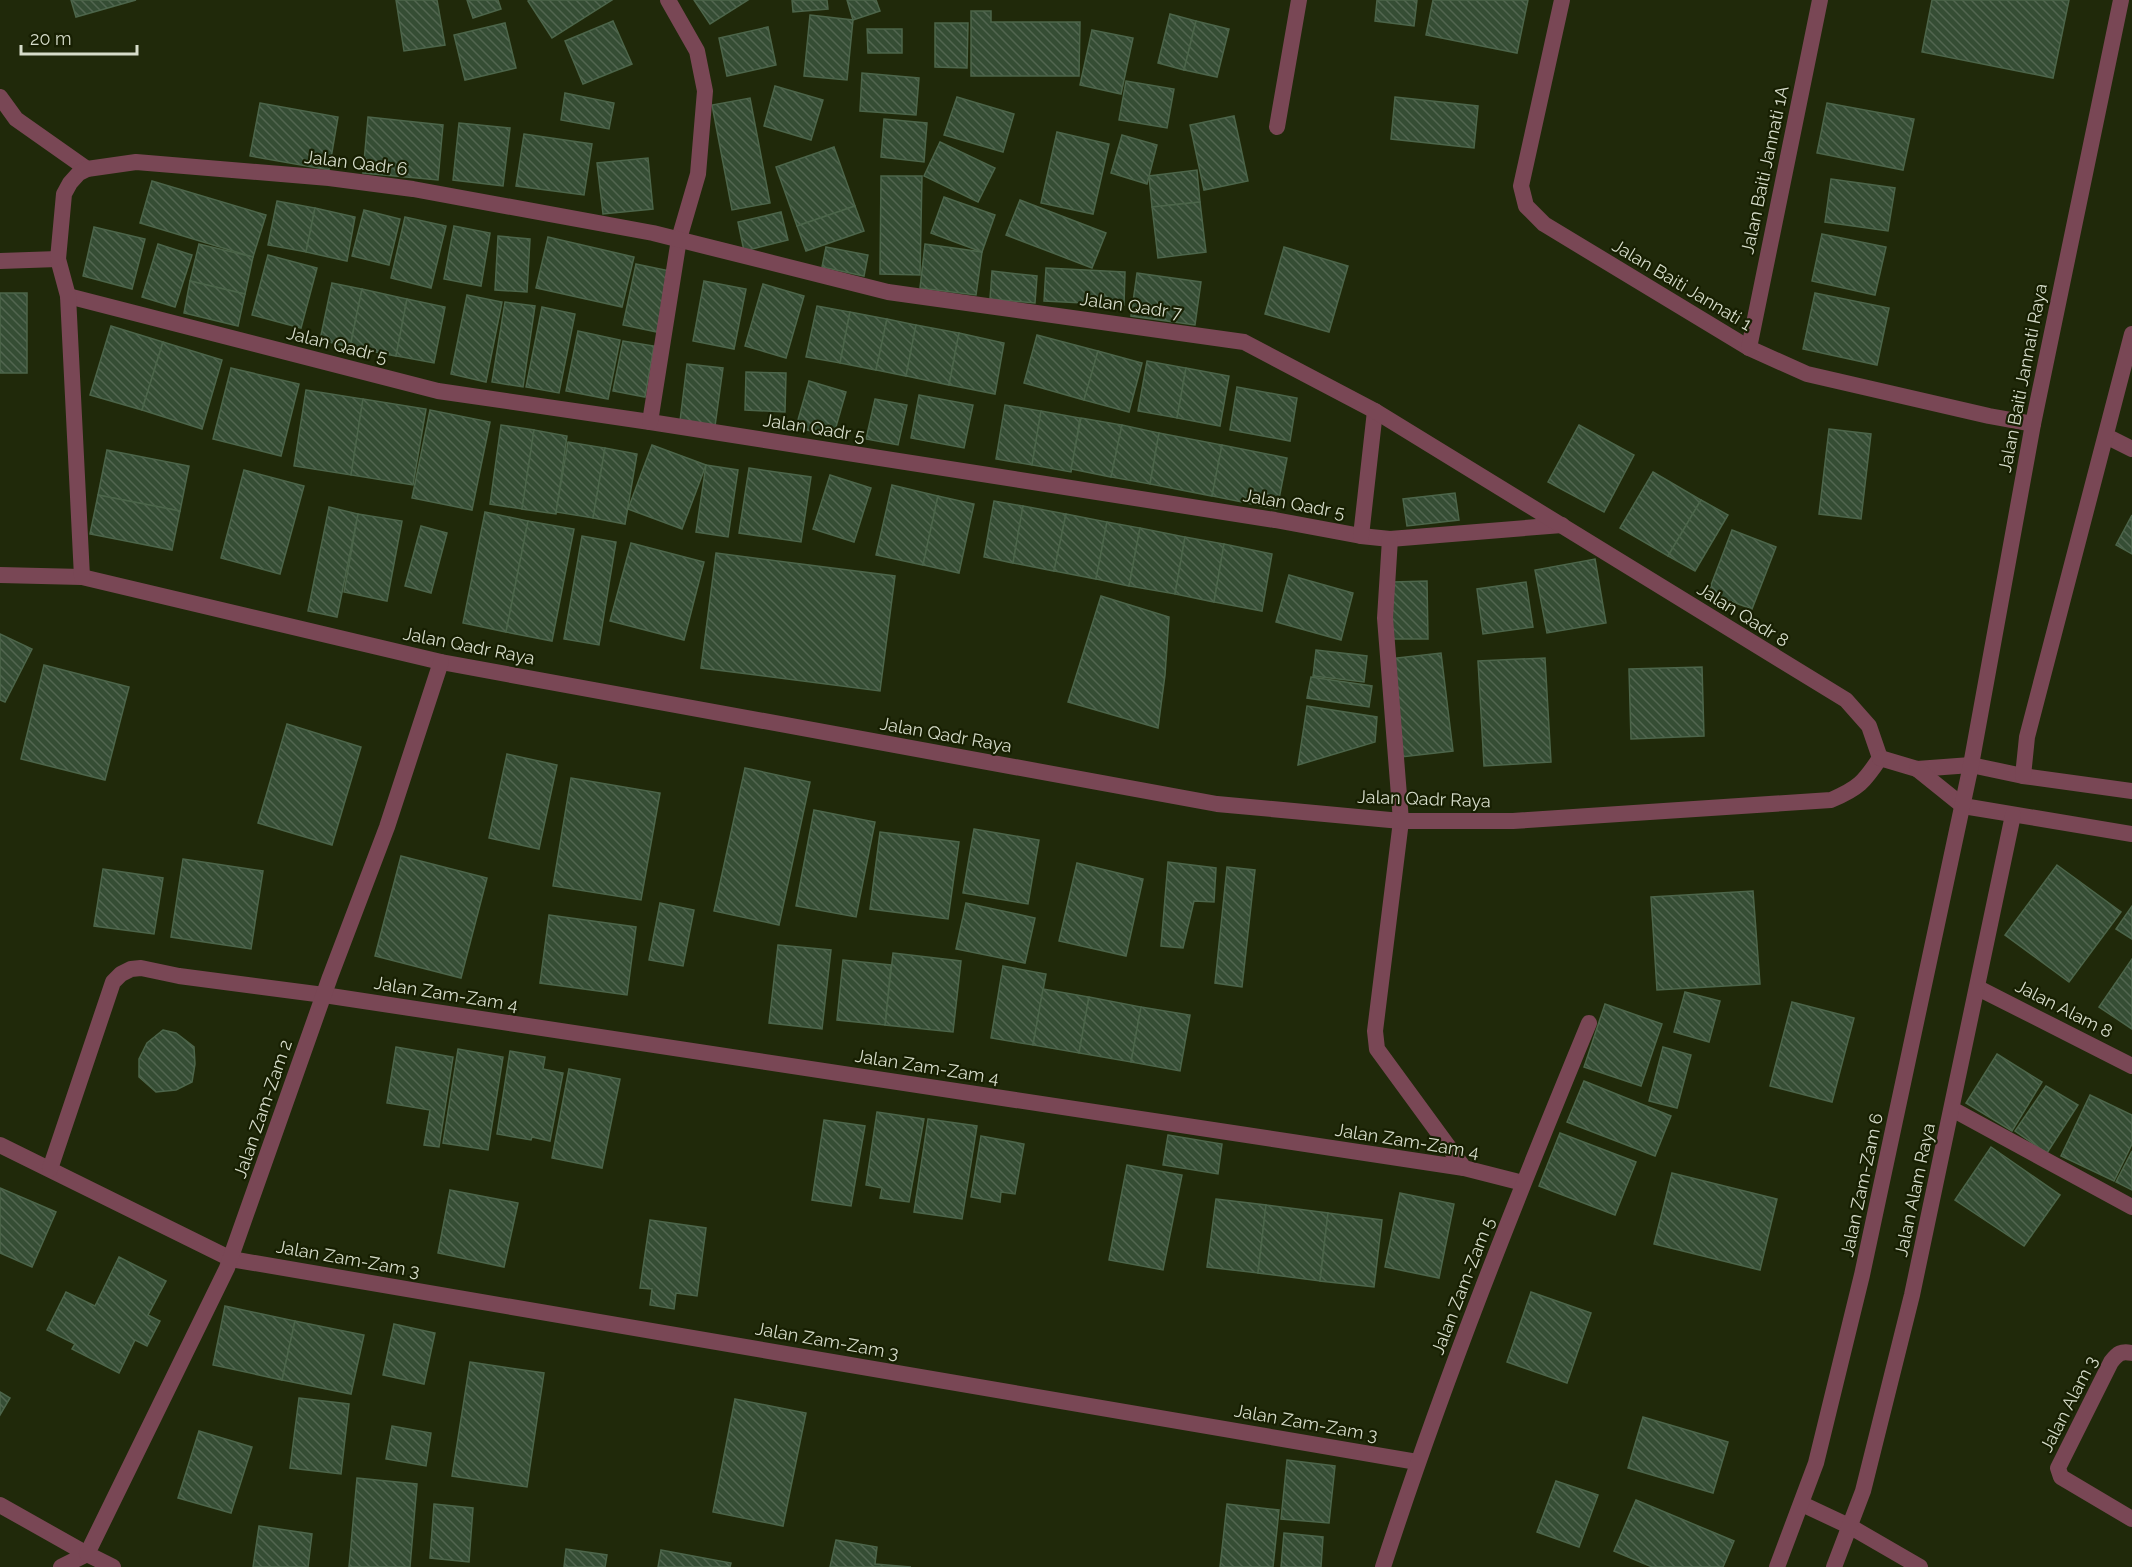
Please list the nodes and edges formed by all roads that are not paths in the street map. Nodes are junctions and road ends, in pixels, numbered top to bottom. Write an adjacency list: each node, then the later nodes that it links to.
1 (668, 0): 10 (street)
2 (1299, 0): 7 (street)
3 (1562, 0): 15 (street, Jalan Baiti Jannati 1)
4 (1820, 0): 15 (street, Jalan Baiti Jannati 1A)
5 (2121, 0): 18 (street, Jalan Baiti Jannati Raya)
6 (0, 97): 8 (street)
7 (1277, 127)
8 (87, 169): 9 (street, Jalan Qadr 6); 11 (street)
9 (654, 233): 10 (street, Jalan Qadr 7)
10 (679, 238): 16 (street, Jalan Qadr 7); 17 (street)
11 (58, 259): 12 (street); 13 (street)
12 (0, 261)
13 (68, 296): 17 (street, Jalan Qadr 5); 25 (street)
14 (2132, 334): 19 (street)
15 (1749, 348): 18 (street, Jalan Baiti Jannati 1)
16 (1375, 411): 21 (street, Jalan Qadr 7); 22 (street)
17 (650, 422): 22 (street, Jalan Qadr 5)
18 (2033, 424): 28 (street, Jalan Baiti Jannati Raya)
19 (2106, 436): 20 (street); 30 (street)
20 (2132, 449)
21 (1562, 525): 23 (street, Jalan Qadr 5); 27 (street, Jalan Qadr 8)
22 (1361, 536): 23 (street, Jalan Qadr 5)
23 (1390, 539): 34 (street)
24 (0, 575): 25 (street, Jalan Qadr Raya)
25 (82, 577): 26 (street, Jalan Qadr Raya)
26 (441, 662): 34 (street, Jalan Qadr Raya); 37 (street, Jalan Zam-Zam 2)
27 (1880, 758): 29 (street); 34 (street, Jalan Qadr Raya)
28 (1971, 765): 29 (street); 30 (street); 32 (street, Jalan Baiti Jannati Raya)
29 (1917, 769): 32 (street)
30 (2023, 776): 31 (street)
31 (2132, 791)
32 (1963, 806): 33 (street); 49 (street, Jalan Zam-Zam 6)
33 (2013, 815): 35 (street); 36 (street, Jalan Alam Raya)
34 (1401, 820): 42 (street)
35 (2132, 834)
36 (1978, 988): 39 (street, Jalan Alam 8); 40 (street, Jalan Alam Raya)
37 (324, 995): 42 (street, Jalan Zam-Zam 4); 43 (street, Jalan Zam-Zam 4); 46 (street, Jalan Zam-Zam 2)
38 (1589, 1023): 44 (street, Jalan Zam-Zam 5)
39 (2132, 1066)
40 (1952, 1108): 45 (street); 52 (street, Jalan Alam Raya)
41 (0, 1145): 43 (street, Jalan Zam-Zam 3)
42 (1464, 1168): 44 (street, Jalan Zam-Zam 4)
43 (50, 1169): 46 (street, Jalan Zam-Zam 3)
44 (1522, 1183): 48 (street, Jalan Zam-Zam 5)
45 (2132, 1207)
46 (231, 1259): 48 (street, Jalan Zam-Zam 3); 53 (street, Jalan Zam-Zam 2)
47 (2132, 1353): 51 (street, Jalan Alam 3)
48 (1417, 1462): 56 (street, Jalan Zam-Zam 5)
49 (1802, 1504): 52 (street); 57 (street, Jalan Zam-Zam 6)
50 (0, 1505): 53 (street)
51 (2132, 1519)
52 (1851, 1527): 58 (street, Jalan Alam Raya); 59 (street)
53 (87, 1554): 54 (street); 55 (street)
54 (61, 1567)
55 (113, 1567)
56 (1383, 1567)
57 (1777, 1567)
58 (1834, 1567)
59 (1920, 1567)

